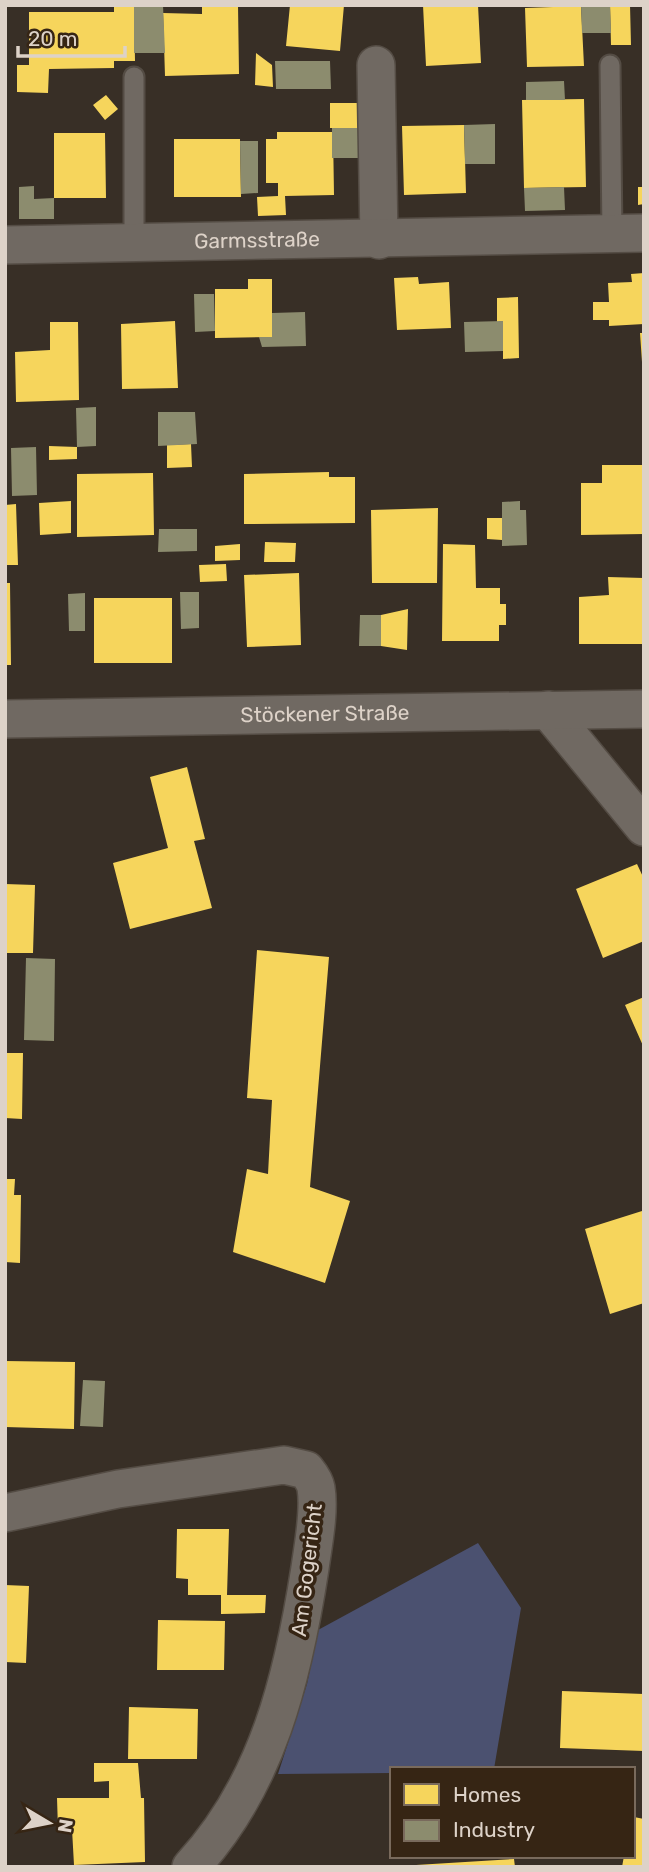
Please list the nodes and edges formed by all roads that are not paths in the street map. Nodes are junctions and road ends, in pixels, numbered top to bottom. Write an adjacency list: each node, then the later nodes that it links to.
1 (376, 65): 5 (street)
2 (610, 65): 4 (lane, Garmsstraße)
3 (134, 76): 6 (lane)
4 (628, 233): 5 (street, Garmsstraße)
5 (379, 240): 6 (street, Garmsstraße)
6 (134, 243): 7 (street, Garmsstraße)
7 (5, 246)
8 (644, 709): 9 (street, Stöckener Straße)
9 (548, 710): 10 (street, Stöckener Straße); 11 (street)
10 (5, 719)
11 (644, 827)
12 (5, 1513): 13 (street, Am Gogericht)
13 (191, 1867)

